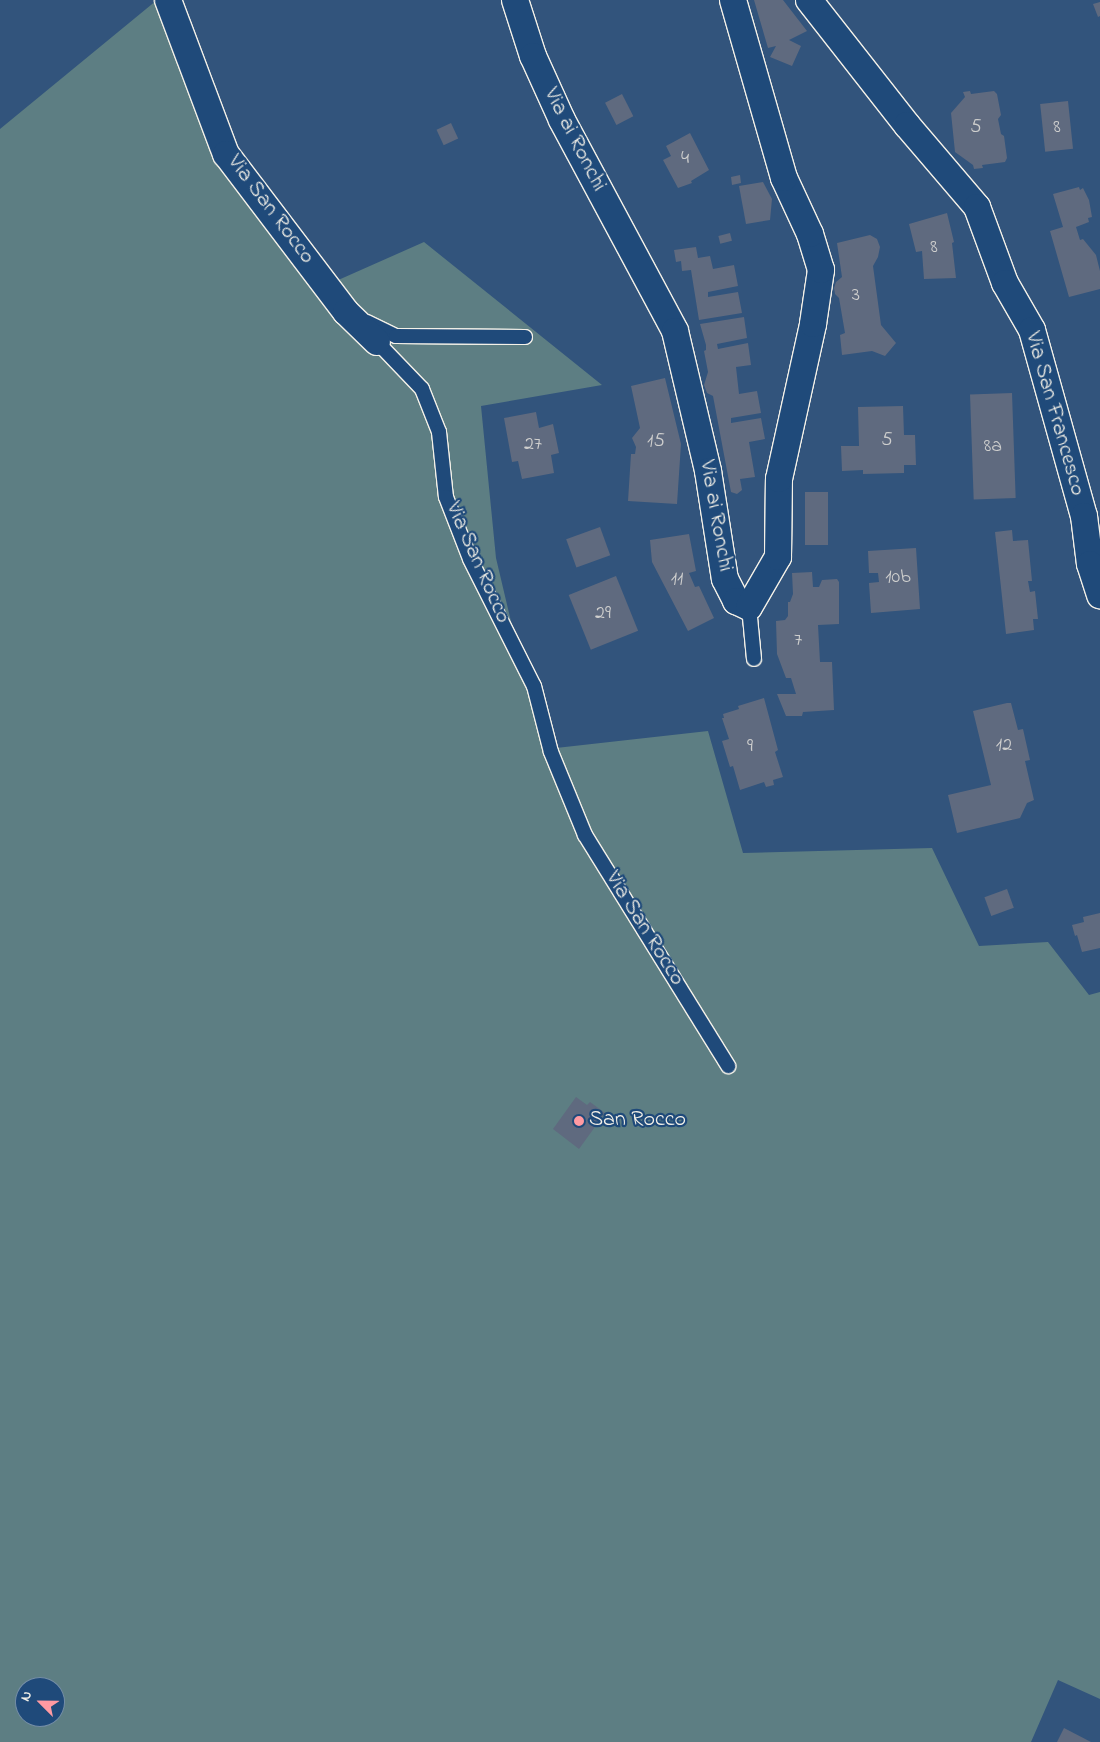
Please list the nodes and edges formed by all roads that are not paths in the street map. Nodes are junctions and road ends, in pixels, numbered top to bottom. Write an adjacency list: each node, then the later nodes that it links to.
1 (168, 0): 5 (street, Via San Rocco)
2 (515, 0): 9 (street, Via ai Ronchi)
3 (733, 0): 9 (street, Via ai Ronchi)
4 (809, 0): 8 (street, Via San Francesco)
5 (346, 312): 6 (lane); 7 (street, Via San Rocco)
6 (525, 337)
7 (377, 342): 11 (lane, Via San Rocco)
8 (1100, 596)
9 (749, 607): 10 (lane)
10 (754, 658)
11 (728, 1066)

